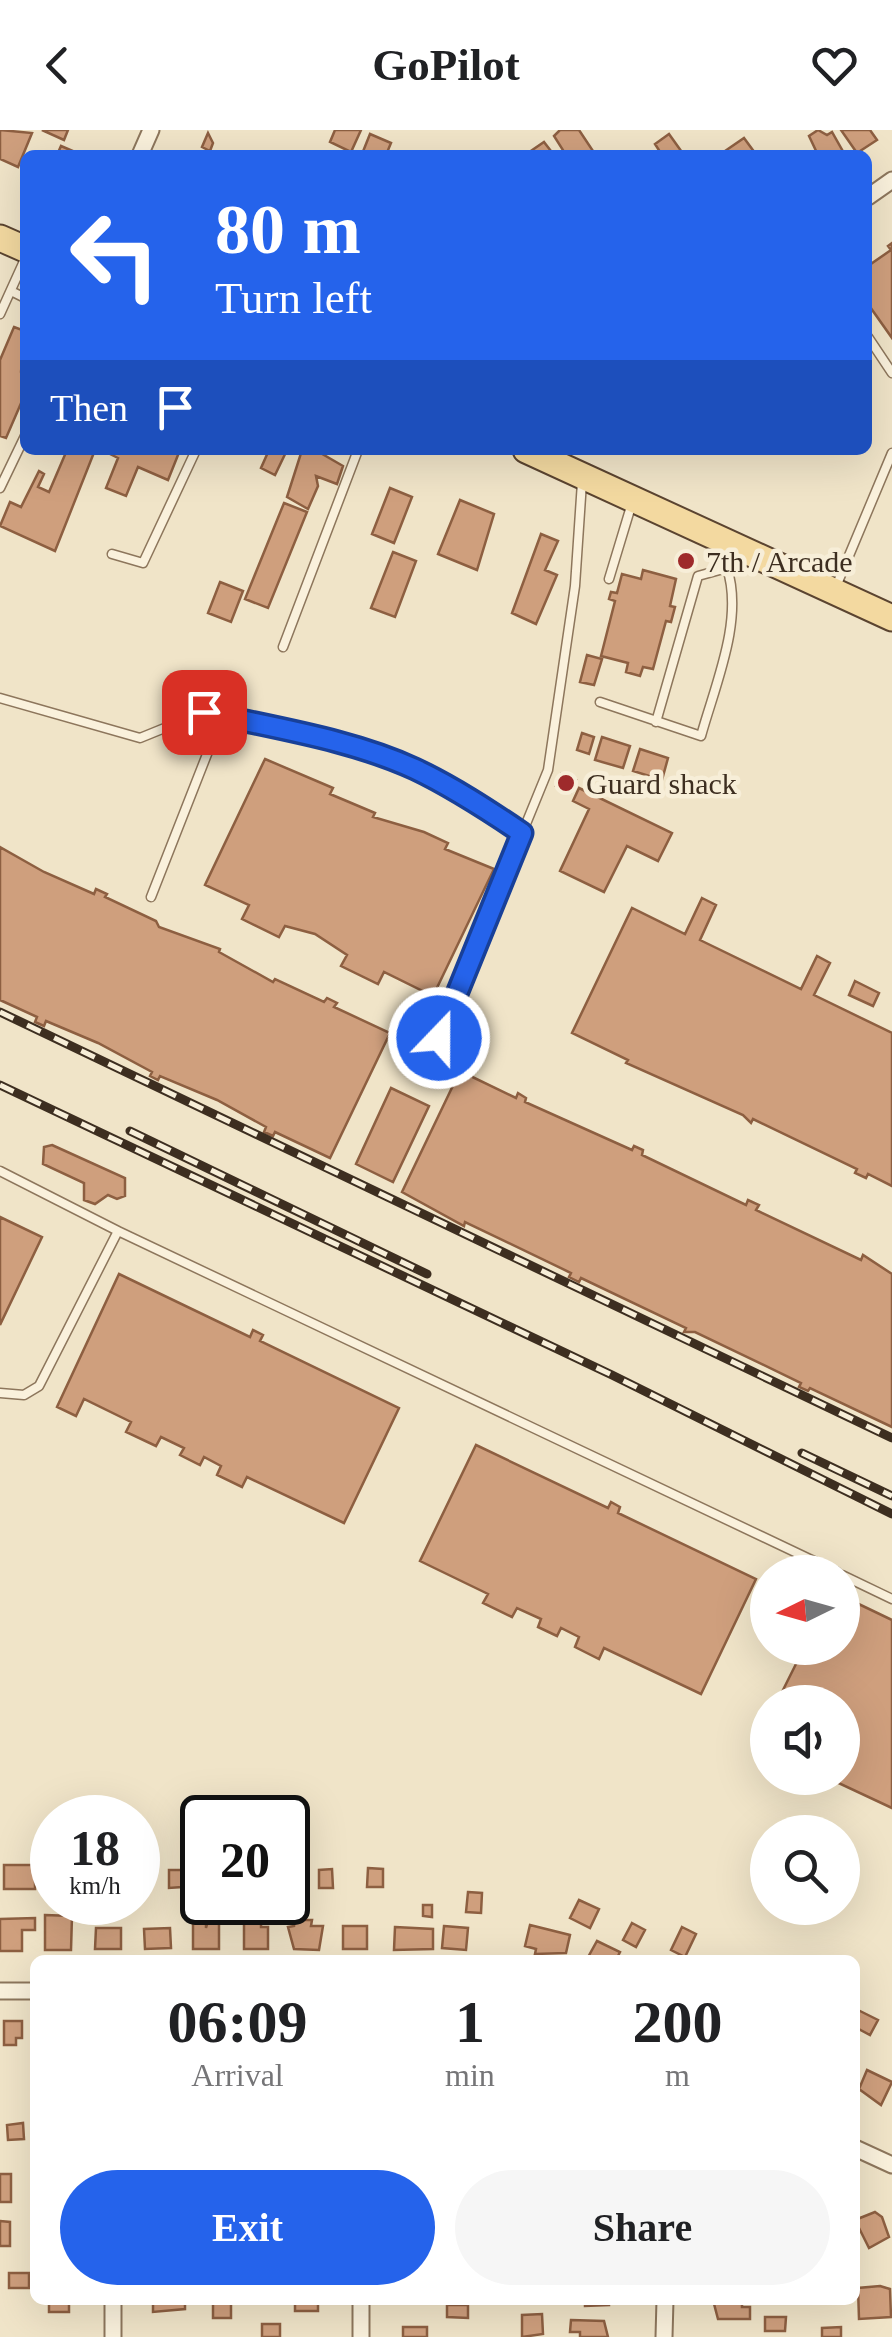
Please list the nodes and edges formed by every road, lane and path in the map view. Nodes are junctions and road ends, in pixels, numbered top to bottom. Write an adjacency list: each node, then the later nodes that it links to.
1 (20, 270): 2 (lane)
2 (11, 291): 3 (lane); 4 (lane)
3 (20, 296)
4 (0, 314)
5 (872, 343): 6 (lane)
6 (892, 373)
7 (20, 446): 13 (lane)
8 (892, 453): 18 (lane)
9 (194, 455): 15 (lane)
10 (356, 455): 20 (lane)
11 (540, 455): 12 (main road)
12 (582, 478): 14 (main road); 25 (lane)
13 (0, 488)
14 (634, 499): 16 (main road); 17 (lane)
15 (112, 554)
16 (732, 558): 18 (main road); 24 (lane); 24 (lane)
17 (609, 579)
18 (834, 593): 19 (main road)
19 (892, 618)
20 (283, 647)
21 (0, 698): 23 (lane)
22 (600, 702): 24 (lane)
23 (222, 716): 25 (lane); 26 (lane)
24 (656, 722)
25 (522, 833): 27 (lane)
26 (151, 897)
27 (439, 1038)
28 (0, 1170): 29 (lane)
29 (118, 1231): 30 (lane); 31 (lane)
30 (0, 1393)
31 (800, 1555)
32 (860, 1584): 33 (lane)
33 (892, 1600)
34 (30, 1991): 35 (street)
35 (0, 1992)
36 (860, 2150): 37 (street)
37 (892, 2165)
38 (113, 2305): 41 (street)
39 (361, 2305): 42 (street)
40 (665, 2305): 43 (street)
41 (113, 2337)
42 (362, 2337)
43 (664, 2337)

